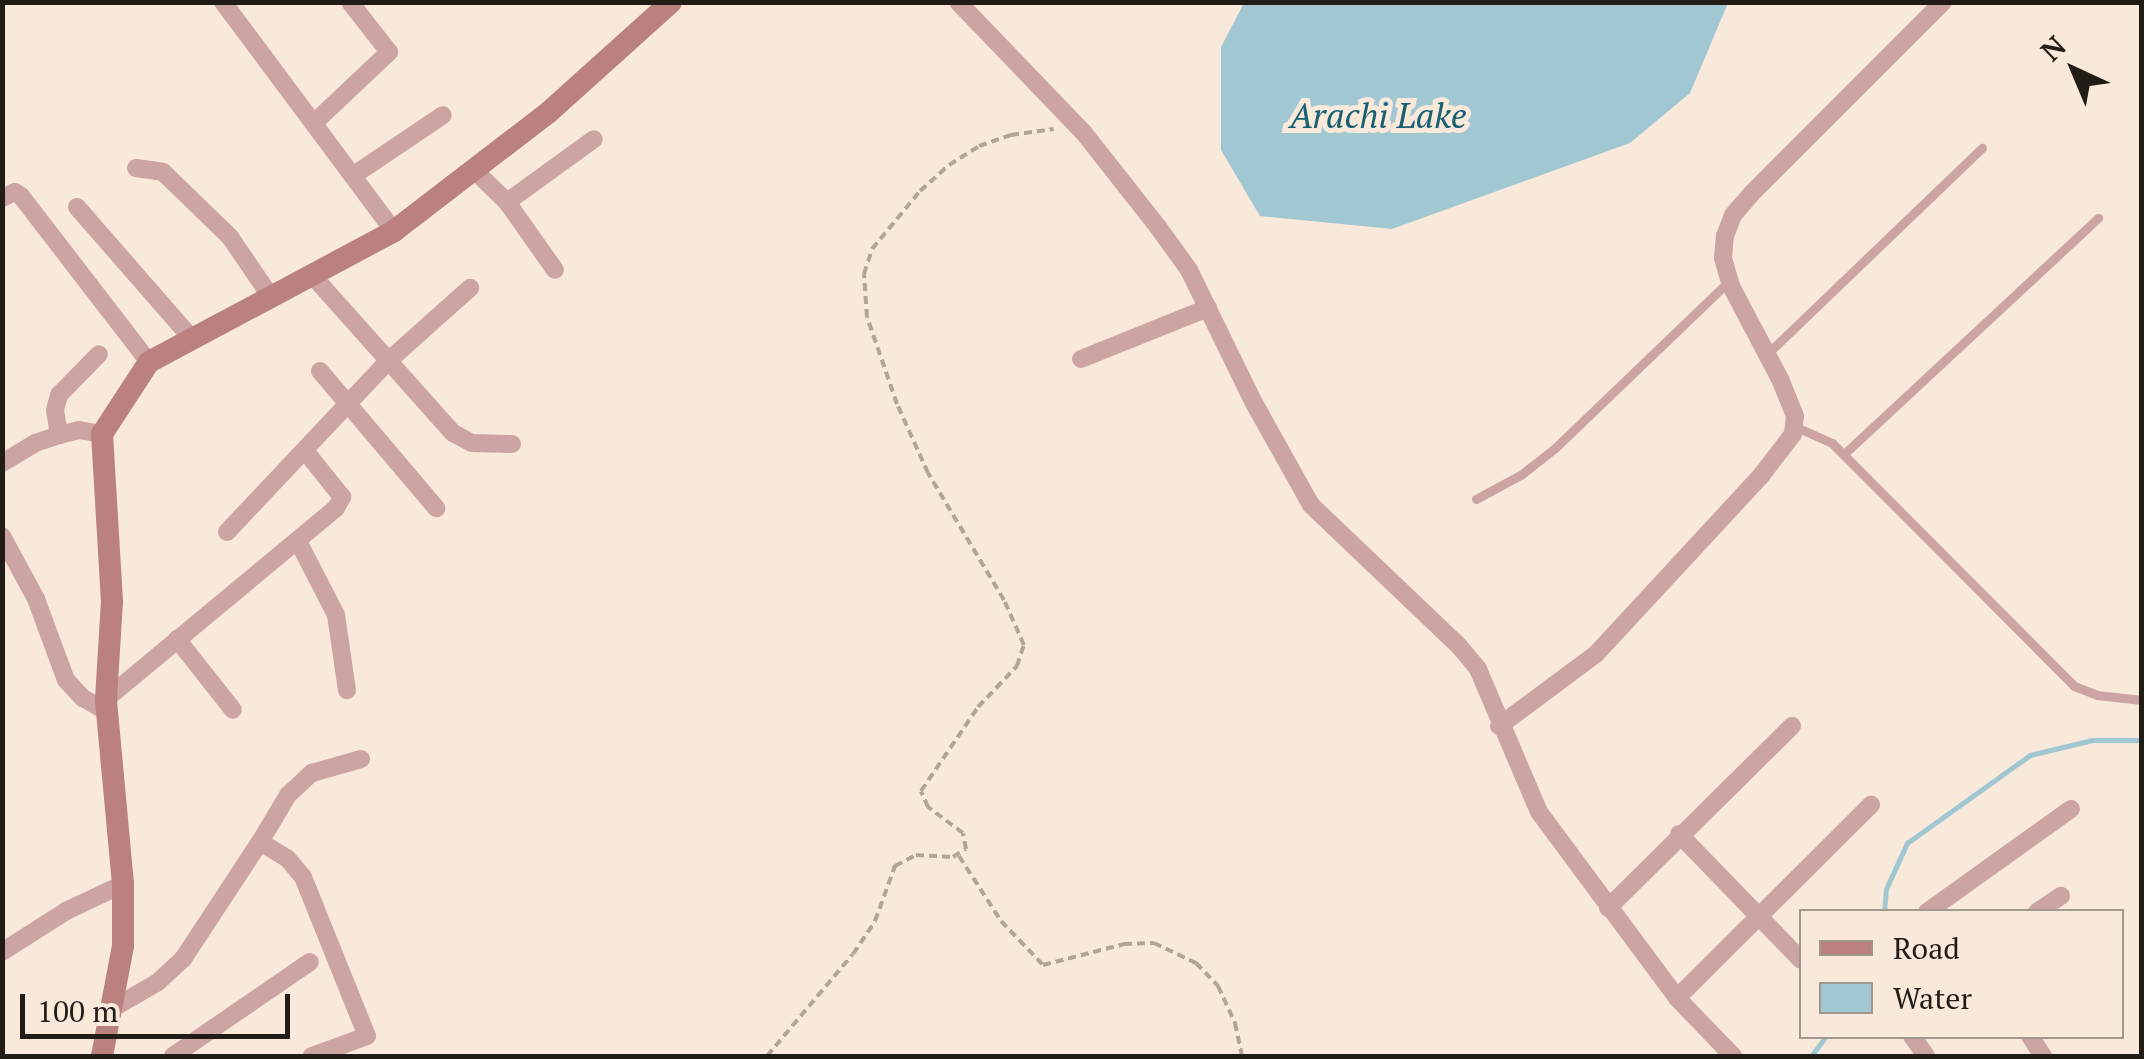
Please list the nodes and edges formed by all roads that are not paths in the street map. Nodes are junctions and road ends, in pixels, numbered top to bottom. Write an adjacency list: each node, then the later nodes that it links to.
1 (223, 2): 7 (street)
2 (350, 2): 7 (street)
3 (672, 2): 11 (street)
4 (958, 2): 23 (street)
5 (1943, 2): 20 (street)
6 (443, 115): 12 (street)
7 (316, 122): 12 (street)
8 (594, 139): 14 (street)
9 (1982, 148): 26 (lane)
10 (136, 168): 22 (street)
11 (475, 172): 14 (street); 17 (street)
12 (354, 175): 17 (street)
13 (2, 198): 28 (street)
14 (506, 202): 18 (street)
15 (77, 206): 24 (street)
16 (2098, 218): 37 (lane)
17 (394, 231): 19 (street)
18 (555, 270)
19 (313, 276): 22 (street); 29 (street)
20 (1730, 280): 26 (street); 39 (lane)
21 (470, 288): 29 (street)
22 (270, 296): 24 (street)
23 (1208, 308): 27 (street); 49 (street)
24 (192, 340): 28 (street)
25 (99, 354): 34 (street)
26 (1768, 354): 32 (street)
27 (1081, 359)
28 (149, 362): 33 (street)
29 (386, 363): 31 (street); 35 (street)
30 (320, 371): 31 (street)
31 (349, 405): 36 (street); 40 (street)
32 (1794, 426): 37 (lane); 49 (street)
33 (102, 434): 34 (street); 47 (street)
34 (59, 436): 38 (street)
35 (512, 444)
36 (306, 452): 41 (street); 43 (street)
37 (1844, 454): 46 (lane)
38 (2, 463)
39 (1476, 499)
40 (436, 508)
41 (227, 532)
42 (2, 536): 47 (street)
43 (298, 541): 44 (street); 45 (street)
44 (177, 640): 47 (street); 48 (street)
45 (348, 690)
46 (2142, 700)
47 (106, 706): 56 (street)
48 (233, 710)
49 (1499, 726): 58 (street)
50 (1792, 726): 54 (street)
51 (361, 759): 55 (street)
52 (1871, 805): 61 (street)
53 (2071, 809): 59 (street)
54 (1679, 834): 58 (street); 61 (street)
55 (260, 842): 66 (street); 69 (street)
56 (123, 884): 62 (street); 66 (street)
57 (2062, 896): 60 (street)
58 (1608, 908): 65 (street)
59 (1937, 909)
60 (2042, 909)
61 (1759, 916): 63 (street); 65 (street)
62 (2, 952)
63 (1799, 957)
64 (310, 962): 68 (street)
65 (1678, 998): 70 (street)
66 (108, 1011): 67 (street)
67 (102, 1056)
68 (172, 1056)
69 (312, 1056)
70 (1734, 1056)

